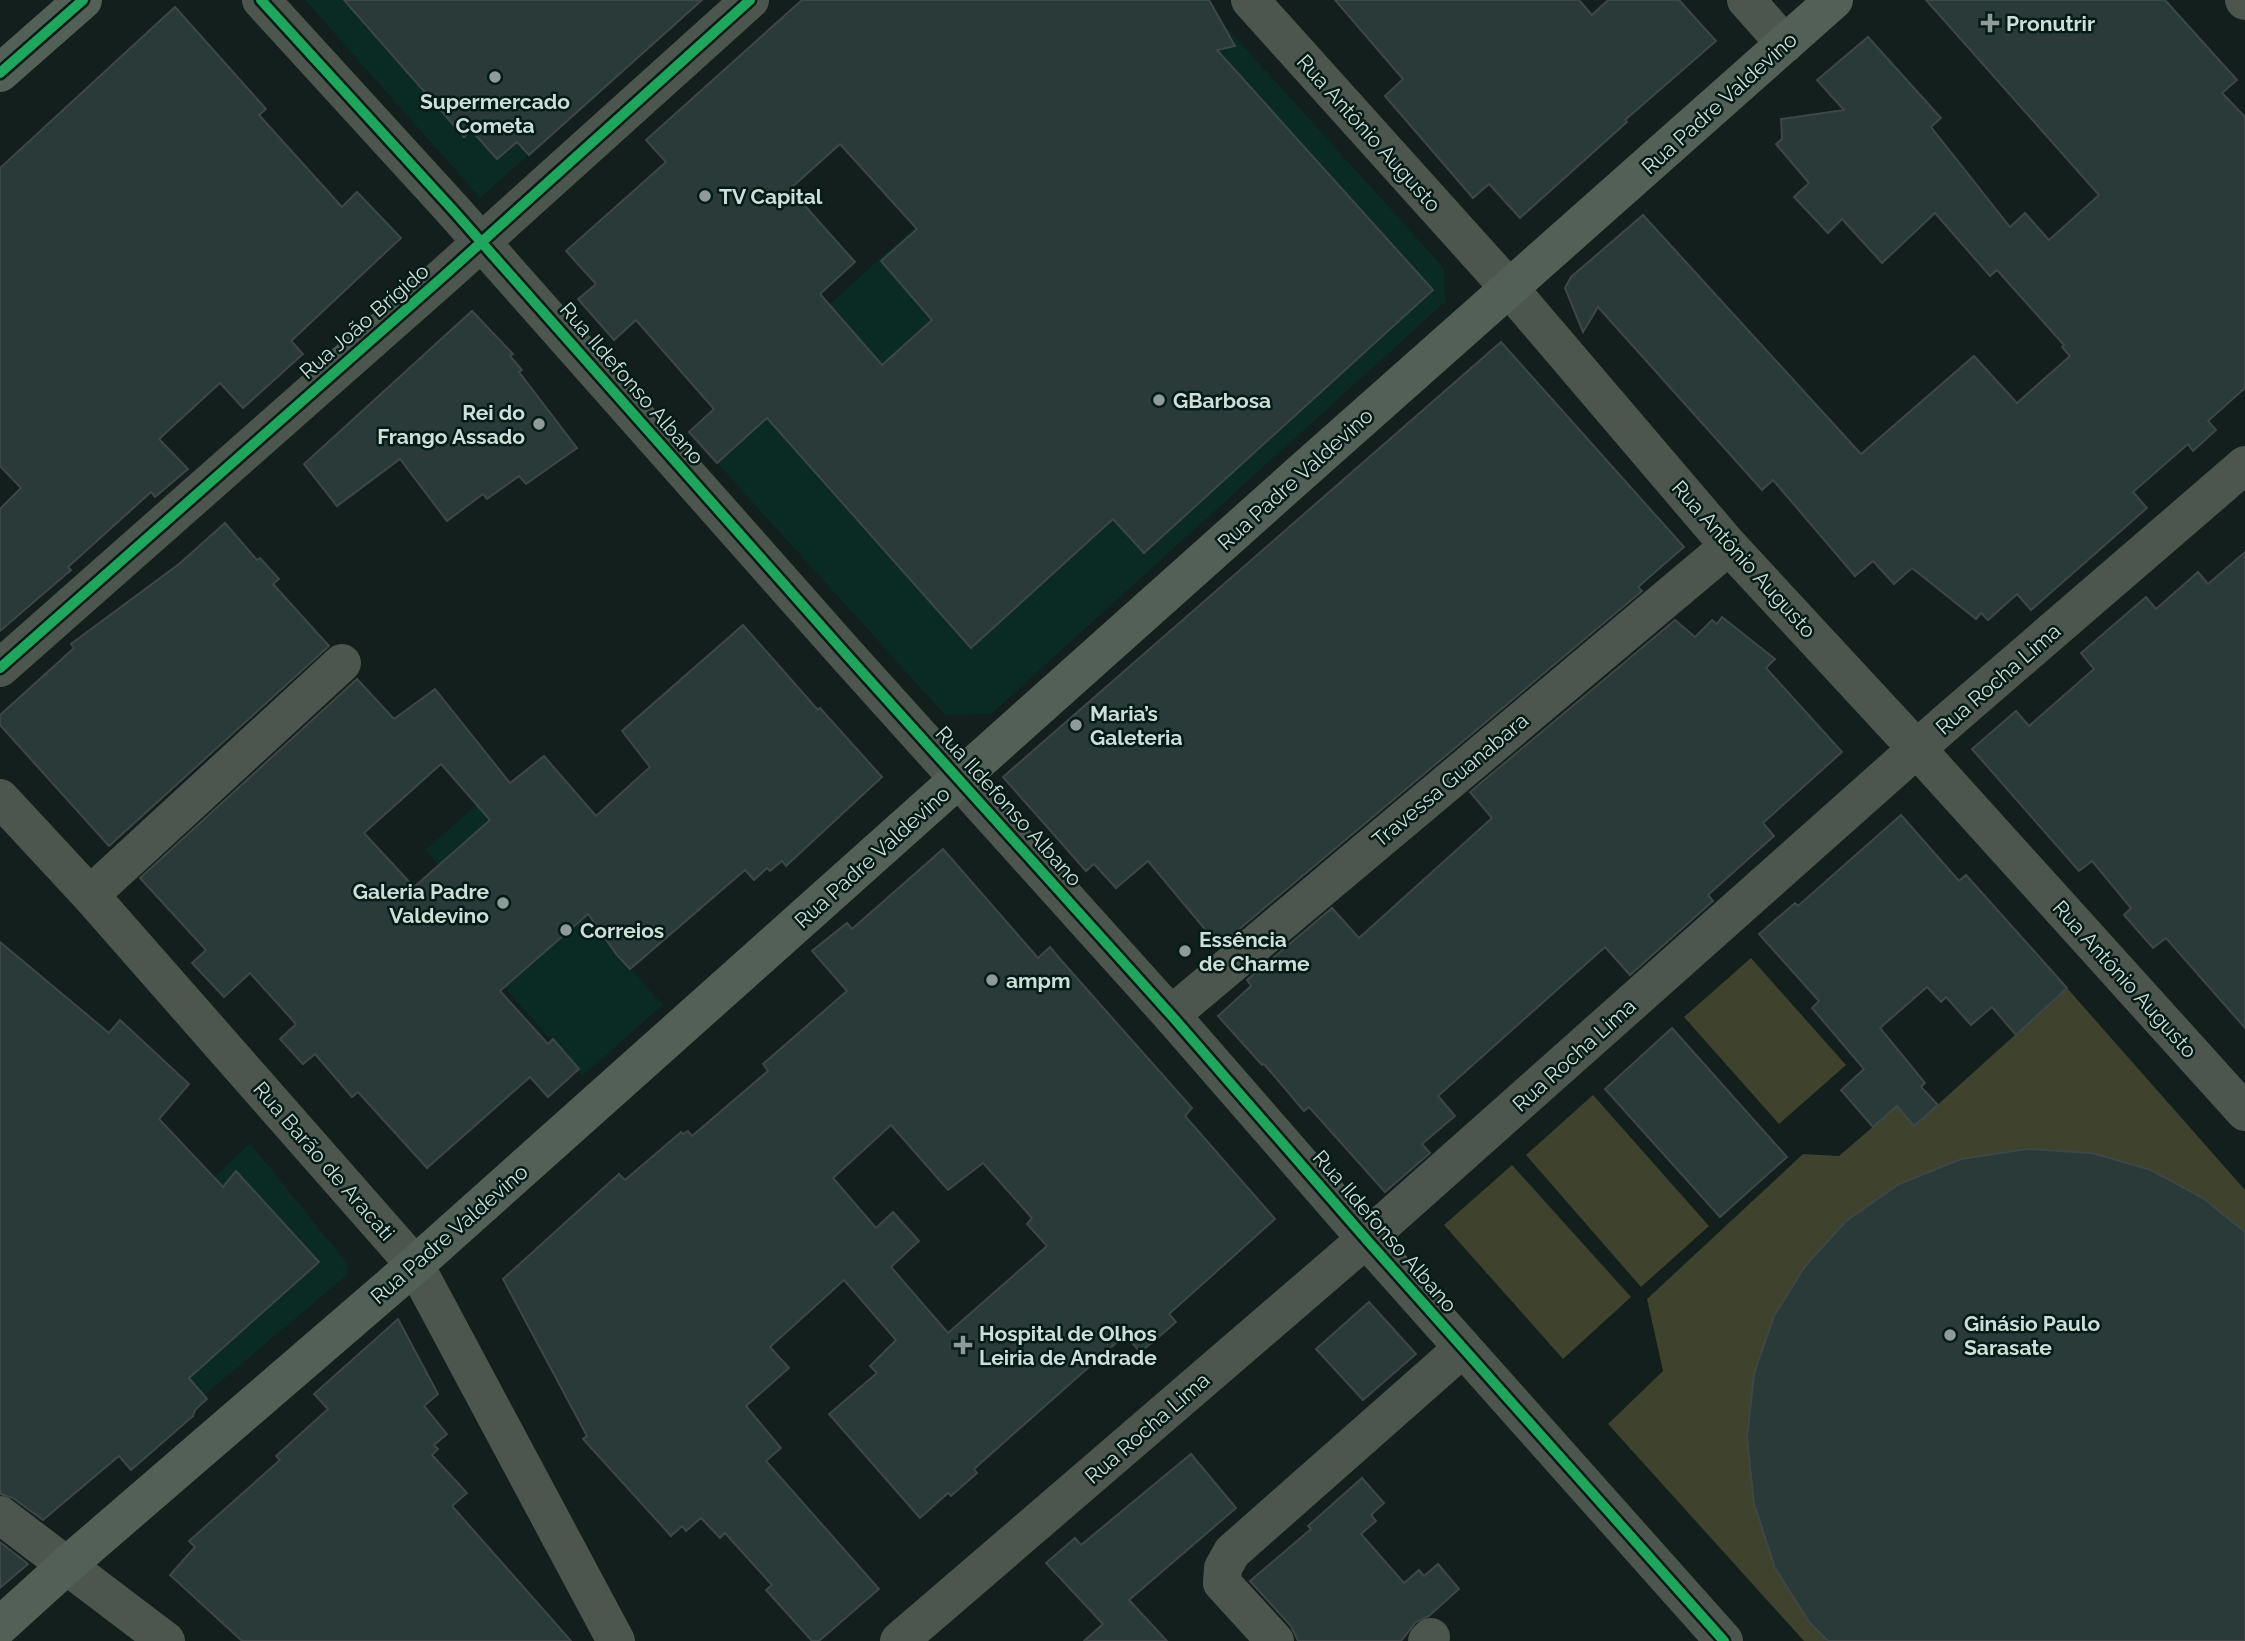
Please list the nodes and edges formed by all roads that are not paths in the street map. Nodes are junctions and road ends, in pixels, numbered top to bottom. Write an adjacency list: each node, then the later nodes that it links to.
1 (83, 0): 8 (main road)
2 (261, 0): 9 (street, Rua Ildefonso Albano)
3 (750, 0): 9 (street, Rua João Brígido)
4 (1250, 0): 10 (street, Rua Antônio Augusto)
5 (1746, 0): 7 (street)
6 (1834, 0): 7 (main road, Rua Padre Valdevino)
7 (1785, 44): 10 (main road, Rua Padre Valdevino)
8 (0, 73)
9 (481, 242): 14 (street, Rua João Brígido); 16 (street, Rua Ildefonso Albano)
10 (1508, 288): 12 (street, Rua Antônio Augusto); 16 (main road, Rua Padre Valdevino)
11 (2245, 465): 15 (street, Rua Rocha Lima)
12 (1729, 546): 15 (street, Rua Antônio Augusto); 19 (street, Travessa Guanabara)
13 (342, 663): 18 (street)
14 (0, 668)
15 (1917, 749): 20 (street, Rua Antônio Augusto); 21 (street, Rua Rocha Lima)
16 (958, 779): 19 (street, Rua Ildefonso Albano); 22 (main road, Rua Padre Valdevino)
17 (0, 798): 18 (street, Rua Barão de Aracati)
18 (90, 895): 22 (street, Rua Barão de Aracati)
19 (1171, 1015): 21 (street, Rua Ildefonso Albano)
20 (2245, 1112)
21 (1366, 1240): 23 (street, Rua Ildefonso Albano); 29 (street, Rua Rocha Lima)
22 (415, 1265): 25 (main road, Rua Padre Valdevino); 28 (street, Rua Barão de Aracati)
23 (1462, 1348): 30 (street); 31 (street, Rua Ildefonso Albano)
24 (0, 1515): 25 (street)
25 (66, 1566): 26 (main road, Rua Padre Valdevino); 27 (street)
26 (0, 1626)
27 (166, 1641)
28 (615, 1641)
29 (899, 1641)
30 (1275, 1641)
31 (1724, 1641)

